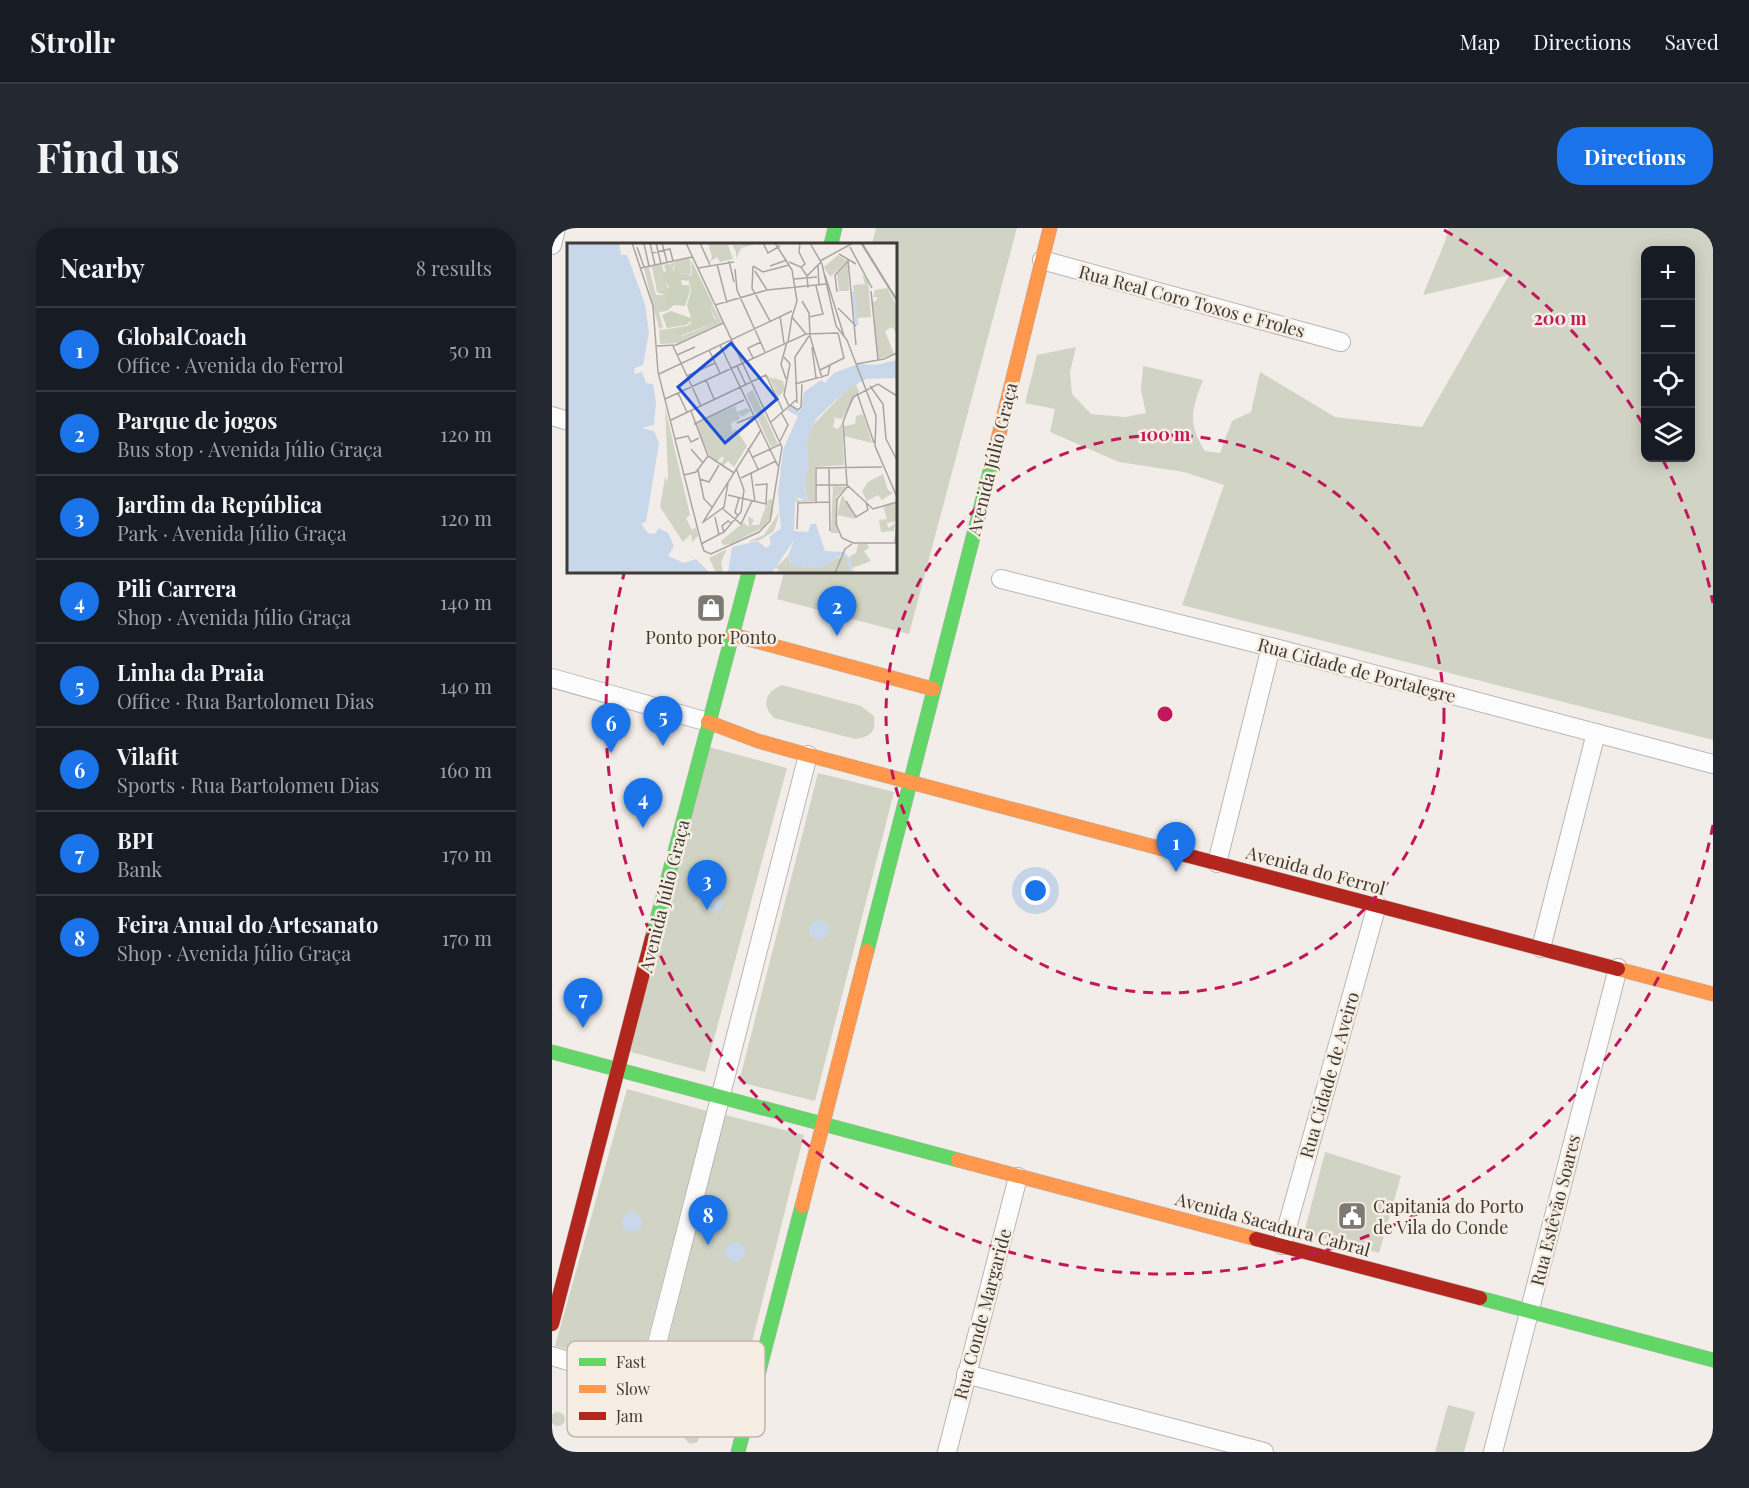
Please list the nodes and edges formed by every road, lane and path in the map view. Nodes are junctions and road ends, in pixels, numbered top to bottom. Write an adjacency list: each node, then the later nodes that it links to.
1 (556, 228): 5 (street)
2 (835, 228): 4 (street)
3 (1050, 228): 7 (street, Avenida Júlio Graça)
4 (831, 243)
5 (552, 244): 6 (street)
6 (567, 247)
7 (1042, 260): 8 (street, Rua Real Coro Toxos e Froles); 16 (street, Avenida Júlio Graça)
8 (1341, 342)
9 (552, 416): 10 (street)
10 (567, 421)
11 (749, 573): 13 (street, Avenida Júlio Graça)
12 (1001, 579): 14 (street, Rua Cidade de Portalegre)
13 (733, 635): 16 (street); 17 (street, Avenida Júlio Graça)
14 (1271, 647): 18 (street, Rua Cidade de Portalegre); 22 (street)
15 (552, 678): 17 (street)
16 (933, 689): 21 (street, Avenida Júlio Graça)
17 (708, 722): 19 (street); 28 (street, Avenida Júlio Graça)
18 (1596, 733): 20 (street, Rua Cidade de Portalegre); 24 (street)
19 (807, 755): 21 (street); 29 (street)
20 (1713, 764)
21 (909, 782): 22 (street, Avenida do Ferrol); 30 (street, Avenida Júlio Graça)
22 (1217, 863): 23 (street, Avenida do Ferrol)
23 (1377, 905): 24 (street, Avenida do Ferrol); 32 (street, Rua Cidade de Aveiro)
24 (1541, 948): 25 (street, Avenida do Ferrol)
25 (1618, 968): 26 (street, Avenida do Ferrol); 33 (street, Rua Estêvão Soares)
26 (1713, 994)
27 (552, 1052): 28 (street)
28 (619, 1069): 29 (street); 34 (street, Avenida Júlio Graça)
29 (721, 1096): 30 (street); 35 (street)
30 (823, 1123): 31 (street, Avenida Sacadura Cabral); 36 (street, Avenida Júlio Graça)
31 (1018, 1177): 32 (street, Avenida Sacadura Cabral); 40 (street, Rua Conde Margaride)
32 (1282, 1245): 33 (street, Avenida Sacadura Cabral)
33 (1529, 1311): 38 (street, Avenida Sacadura Cabral); 45 (street, Rua Estêvão Soares)
34 (552, 1324)
35 (658, 1341)
36 (765, 1349)
37 (552, 1356): 39 (street)
38 (1713, 1360)
39 (567, 1361)
40 (966, 1374): 43 (street, Rua Conde Margaride); 44 (street)
41 (742, 1437): 42 (street, Avenida Júlio Graça)
42 (738, 1452)
43 (946, 1452)
44 (1264, 1452)
45 (1493, 1452)

